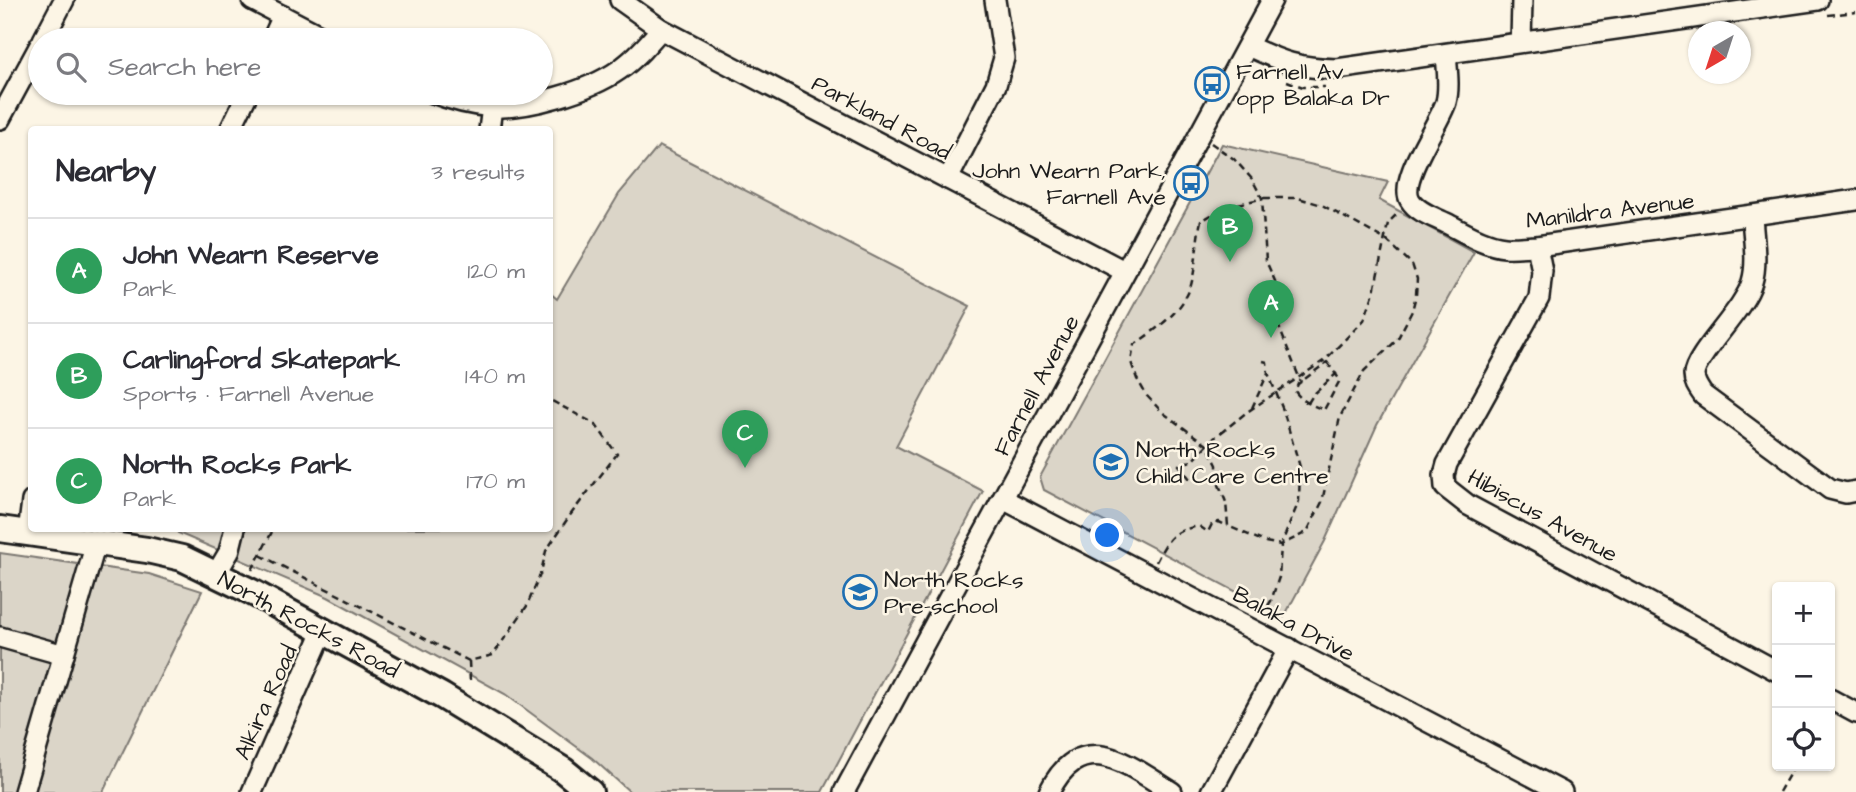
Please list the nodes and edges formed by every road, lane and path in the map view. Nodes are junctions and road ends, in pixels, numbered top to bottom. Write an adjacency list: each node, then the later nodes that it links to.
1 (64, 0): 9 (street)
2 (252, 0): 8 (street)
3 (620, 0): 12 (street, Parkland Road)
4 (995, 0): 26 (street)
5 (1272, 0): 14 (street, Farnell Avenue)
6 (1522, 0): 13 (street)
7 (1818, 0): 13 (street)
8 (283, 16): 10 (street); 11 (street)
9 (49, 28)
10 (278, 28)
11 (306, 28)
12 (661, 29): 17 (street); 26 (street, Parkland Road)
13 (1521, 42): 15 (street)
14 (1248, 46): 15 (street); 25 (street, Farnell Avenue)
15 (1446, 54): 28 (street)
16 (28, 66): 22 (street)
17 (553, 97)
18 (242, 105): 23 (street)
19 (482, 105): 21 (street)
20 (507, 105): 21 (street)
21 (492, 107): 24 (street)
22 (0, 119)
23 (232, 126)
24 (490, 126)
25 (1199, 136): 27 (path); 33 (street, Farnell Avenue)
26 (948, 179): 33 (street, Parkland Road)
27 (1262, 198): 31 (path); 39 (path); 45 (path)
28 (1410, 200): 31 (path); 32 (street, Manildra Avenue)
29 (1856, 200): 30 (street, Manildra Avenue)
30 (1752, 216): 32 (street, Manildra Avenue); 47 (street)
31 (1386, 240): 35 (path); 56 (path)
32 (1537, 246): 67 (street, Hibiscus Avenue)
33 (1124, 271): 48 (street, Farnell Avenue)
34 (1263, 361): 36 (path)
35 (1324, 362): 37 (path); 38 (path); 39 (path)
36 (1268, 373): 41 (path); 44 (path)
37 (1337, 373): 43 (path); 43 (path)
38 (1306, 378): 39 (path); 40 (path)
39 (1300, 380): 41 (path); 43 (path)
40 (1312, 383)
41 (1276, 393): 44 (path); 56 (path)
42 (553, 402): 66 (path)
43 (1308, 403)
44 (1250, 410): 45 (path)
45 (1208, 445): 46 (path); 49 (path)
46 (1190, 479)
47 (1856, 491)
48 (1003, 499): 64 (street, Balaka Drive); 75 (street, Farnell Avenue)
49 (1228, 526): 56 (path); 58 (path)
50 (28, 527): 54 (street)
51 (0, 529): 54 (main road, North Rocks Road)
52 (234, 532): 60 (street)
53 (272, 532): 57 (path)
54 (27, 533): 55 (main road, North Rocks Road)
55 (96, 543): 60 (main road, North Rocks Road); 65 (street)
56 (1282, 545): 61 (path)
57 (260, 555): 59 (path); 66 (path)
58 (1156, 562)
59 (251, 570)
60 (216, 574): 62 (main road, North Rocks Road)
61 (1264, 611)
62 (323, 631): 73 (street, Alkira Road); 74 (main road, North Rocks Road)
63 (0, 636): 65 (street)
64 (1289, 648): 78 (street); 79 (street, Balaka Drive)
65 (64, 655): 72 (street)
66 (469, 662): 68 (path)
67 (1772, 668)
68 (470, 682)
69 (1835, 702): 70 (street)
70 (1856, 713)
71 (1791, 771): 80 (path)
72 (24, 792)
73 (252, 792)
74 (590, 792)
75 (844, 792)
76 (1049, 792): 77 (street)
77 (1172, 792)
78 (1211, 792)
79 (1562, 792)
80 (1779, 792)

